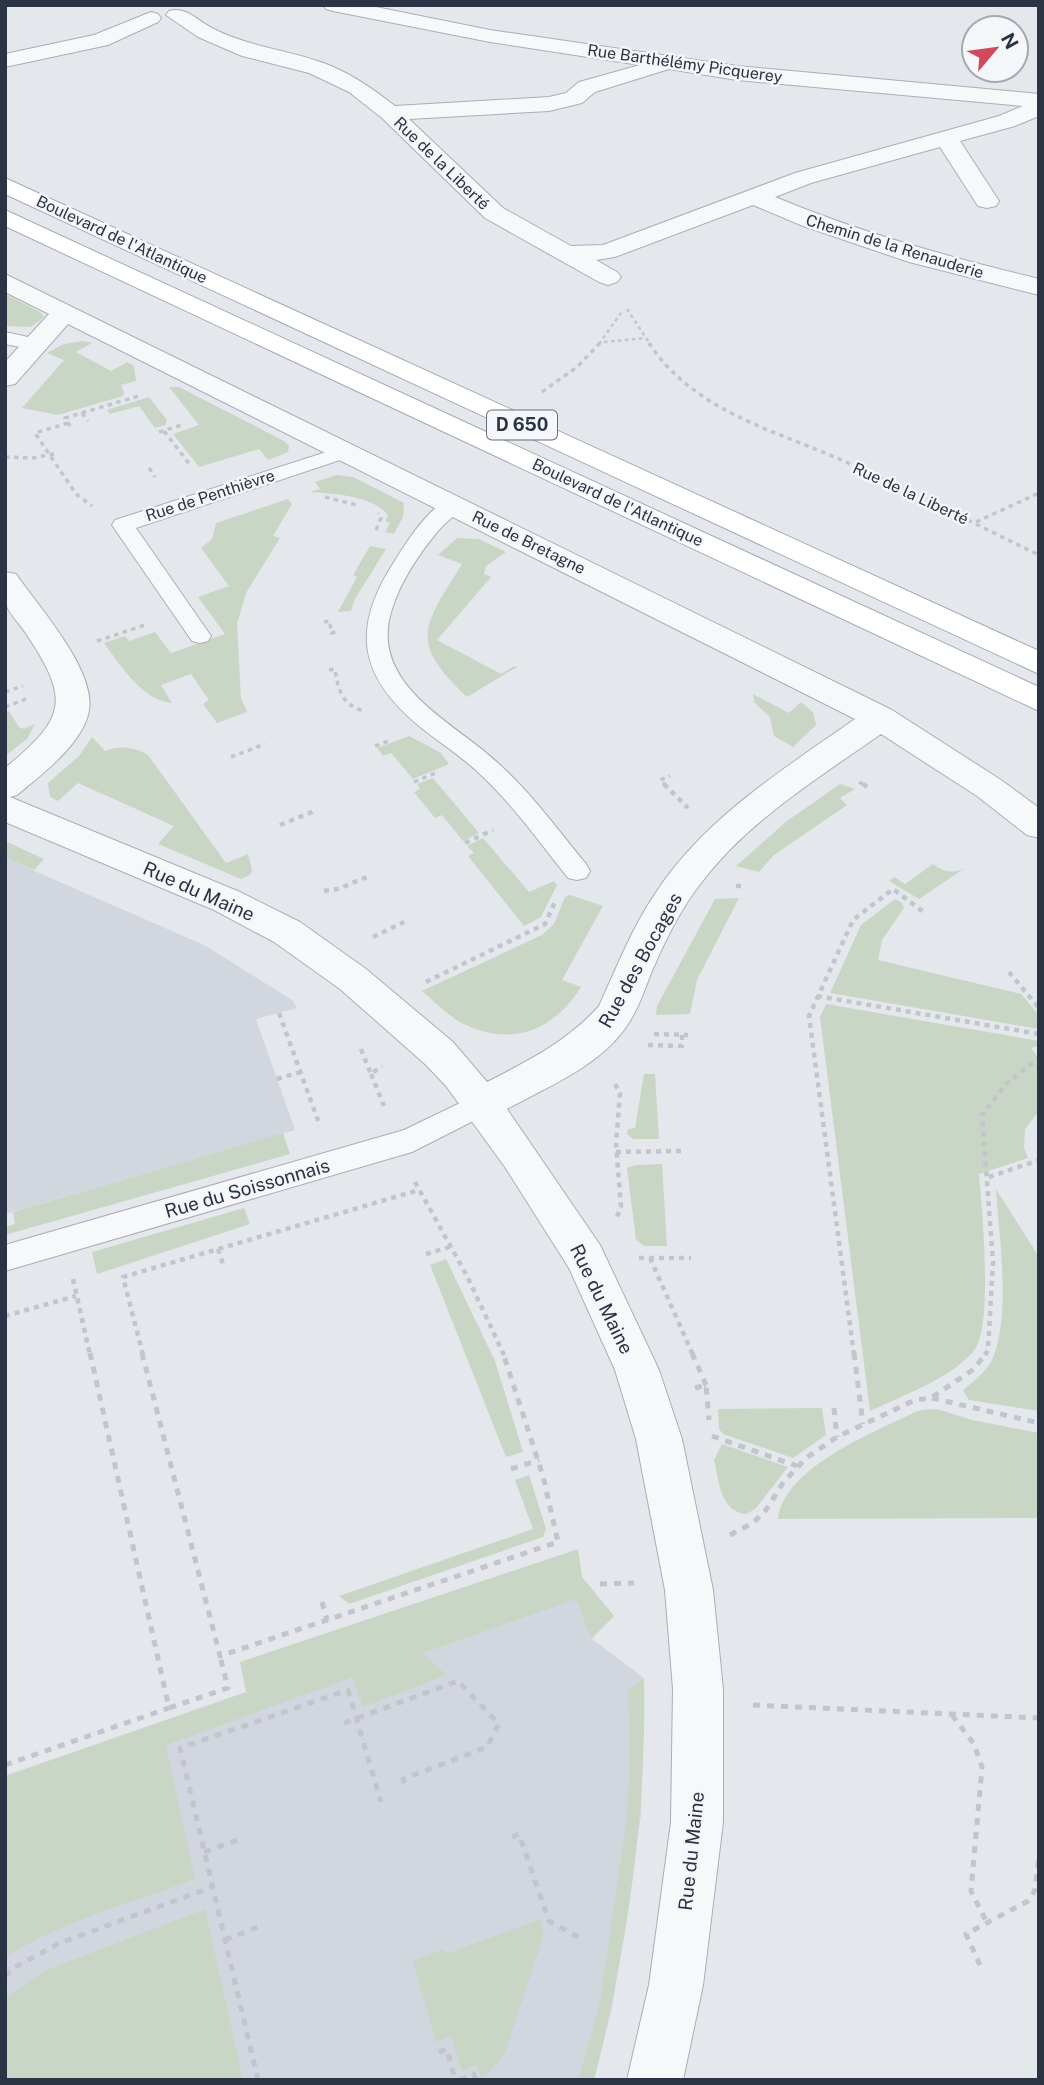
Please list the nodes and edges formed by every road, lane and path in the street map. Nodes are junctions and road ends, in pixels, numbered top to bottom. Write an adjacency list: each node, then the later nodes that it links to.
1 (200, 5): 5 (street)
2 (333, 5): 7 (street, Rue Barthélémy Picquerey)
3 (453, 9): 7 (street)
4 (122, 13): 6 (street)
5 (176, 15): 6 (street); 11 (street, Rue de la Liberté)
6 (151, 18): 8 (street)
7 (415, 20): 9 (street, Rue Barthélémy Picquerey)
8 (5, 61)
9 (671, 63): 10 (street, Rue Barthélémy Picquerey); 11 (street)
10 (1037, 101): 12 (street)
11 (390, 113): 17 (street, Rue de la Liberté)
12 (947, 139): 14 (street); 15 (street)
13 (5, 185): 49 (main road, Boulevard de l'Atlantique / D 650)
14 (753, 196): 17 (street); 20 (street, Chemin de la Renauderie)
15 (986, 201)
16 (5, 217): 50 (main road, Boulevard de l'Atlantique / D 650)
17 (565, 254): 18 (street, Rue de la Liberté)
18 (608, 277)
19 (5, 282): 21 (street, Rue de Bretagne)
20 (1039, 287)
21 (65, 312): 25 (street); 33 (street, Rue de Bretagne)
22 (5, 338): 25 (lane)
23 (646, 338): 24 (path); 24 (path, Rue de la Liberté); 42 (path, Rue de la Liberté)
24 (603, 342): 27 (path)
25 (35, 344): 26 (street)
26 (5, 378)
27 (560, 381)
28 (144, 394): 29 (path)
29 (82, 413): 30 (path); 34 (path)
30 (88, 421)
31 (182, 425): 32 (path)
32 (159, 432)
33 (348, 451): 39 (street, Rue de Bretagne); 47 (lane, Rue de Penthièvre)
34 (52, 455): 35 (path); 38 (path)
35 (5, 457)
36 (1039, 493): 42 (path)
37 (321, 497): 40 (path)
38 (90, 504)
39 (453, 504): 51 (street, Rue de Bretagne); 59 (lane)
40 (364, 507)
41 (371, 510): 43 (path)
42 (975, 523): 44 (path, Rue de la Liberté)
43 (374, 534)
44 (1039, 555)
45 (5, 581): 54 (street)
46 (149, 623): 48 (path)
47 (200, 636)
48 (102, 640)
49 (1039, 664)
50 (1039, 701)
51 (880, 718): 58 (street, Rue de Bretagne); 81 (street, Rue des Bocages)
52 (265, 744): 53 (path)
53 (230, 757)
54 (5, 786)
55 (5, 808): 81 (street, Rue du Maine)
56 (317, 810): 57 (path)
57 (280, 825)
58 (1039, 826)
59 (577, 871)
60 (369, 876): 61 (path)
61 (324, 891)
62 (559, 893): 67 (path)
63 (925, 913): 68 (path)
64 (404, 922): 65 (path)
65 (367, 939)
66 (1009, 972): 69 (path)
67 (419, 985)
68 (817, 996): 71 (path); 105 (path)
69 (1039, 1008)
70 (279, 1013): 77 (path)
71 (1039, 1034)
72 (661, 1035): 73 (path)
73 (682, 1035): 74 (path); 75 (path)
74 (688, 1035)
75 (641, 1045)
76 (1039, 1058): 87 (path)
77 (300, 1072): 79 (path); 82 (path)
78 (371, 1074): 83 (path)
79 (277, 1079)
80 (615, 1084): 85 (path)
81 (483, 1103): 83 (lane, Rue du Soissonnais); 141 (street, Rue du Maine)
82 (314, 1109)
83 (399, 1144): 88 (path); 90 (lane, Rue du Soissonnais)
84 (683, 1151): 85 (path)
85 (616, 1152): 89 (path)
86 (1039, 1160): 87 (path)
87 (989, 1177): 102 (path)
88 (419, 1190): 91 (path); 92 (path)
89 (617, 1218)
90 (64, 1241): 94 (lane, Rue du Soissonnais); 99 (path)
91 (452, 1246): 93 (path); 108 (path)
92 (218, 1249): 98 (path); 116 (path)
93 (426, 1254)
94 (5, 1258)
95 (630, 1258): 96 (path)
96 (650, 1258): 97 (path); 101 (path)
97 (691, 1258)
98 (224, 1267)
99 (76, 1296): 100 (path); 118 (path)
100 (5, 1316)
101 (710, 1385)
102 (931, 1398): 104 (path); 105 (path)
103 (834, 1408): 107 (path)
104 (1039, 1423)
105 (863, 1424): 107 (path)
106 (708, 1435): 109 (path)
107 (837, 1437): 109 (path)
108 (539, 1460): 110 (path); 115 (path)
109 (797, 1466): 111 (path)
110 (511, 1469)
111 (722, 1538)
112 (637, 1583): 113 (path)
113 (600, 1584)
114 (322, 1602): 115 (path)
115 (327, 1620): 116 (path)
116 (220, 1656): 118 (path)
117 (756, 1705): 119 (path)
118 (169, 1708): 123 (path)
119 (951, 1714): 121 (path); 131 (path)
120 (356, 1717): 122 (path); 124 (path); 125 (path); 128 (path)
121 (1039, 1718)
122 (344, 1723)
123 (5, 1765)
124 (406, 1788)
125 (381, 1802)
126 (512, 1837): 133 (path)
127 (237, 1840): 128 (path)
128 (204, 1852): 130 (path)
129 (1039, 1855): 131 (path)
130 (212, 1887): 134 (path); 136 (path)
131 (987, 1923): 135 (path)
132 (258, 1927): 134 (path)
133 (578, 1937)
134 (225, 1940): 138 (path)
135 (980, 1965)
136 (5, 1976)
137 (439, 2052): 139 (path)
138 (258, 2080)
139 (457, 2080): 140 (path)
140 (475, 2080)
141 (655, 2080)

